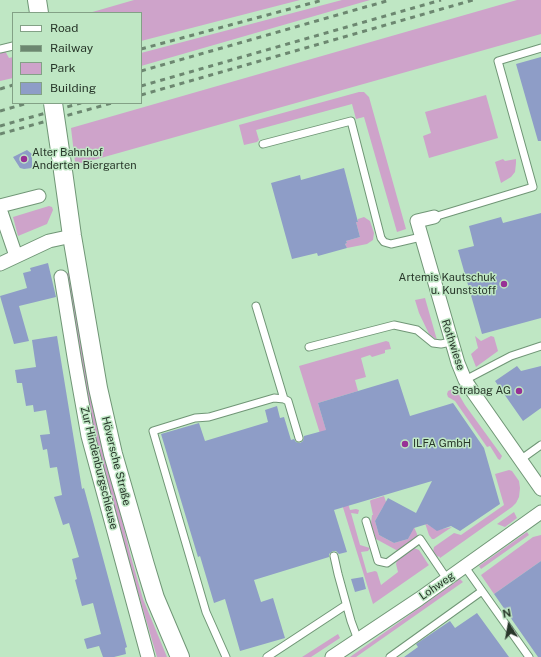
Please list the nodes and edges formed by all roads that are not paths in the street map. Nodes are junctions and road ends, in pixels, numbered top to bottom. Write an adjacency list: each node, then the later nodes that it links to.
1 (38, 0): 2 (main road)
2 (39, 12)
3 (12, 46): 5 (lane)
4 (541, 48): 10 (lane)
5 (0, 49)
6 (53, 104): 11 (main road, Höversche Straße, bridge)
7 (263, 144): 12 (lane)
8 (39, 196): 9 (street)
9 (0, 208): 13 (street)
10 (434, 216): 12 (street, Rothwiese)
11 (72, 236): 13 (street); 35 (main road, Höversche Straße)
12 (421, 237): 17 (street, Rothwiese)
13 (16, 256): 14 (street)
14 (0, 264)
15 (62, 276): 34 (street, Zur Hindenburgschleuse)
16 (256, 306): 21 (lane)
17 (451, 342): 19 (lane); 20 (street, Rothwiese)
18 (541, 346): 20 (lane)
19 (309, 347)
20 (465, 380): 24 (street, Rothwiese)
21 (284, 399): 22 (lane); 36 (lane)
22 (299, 438)
23 (541, 445): 24 (lane)
24 (520, 460): 25 (street, Rothwiese)
25 (541, 489)
26 (541, 512): 29 (street, Lohweg)
27 (366, 521): 30 (lane)
28 (334, 556): 32 (lane)
29 (465, 567): 30 (street, Lohweg); 31 (lane)
30 (448, 579): 33 (street, Lohweg)
31 (482, 591): 39 (lane); 40 (lane)
32 (346, 605): 33 (lane); 37 (lane)
33 (358, 640): 38 (street, Lohweg)
34 (148, 657)
35 (180, 657)
36 (226, 657)
37 (267, 657)
38 (332, 657)
39 (390, 657)
40 (530, 657)

